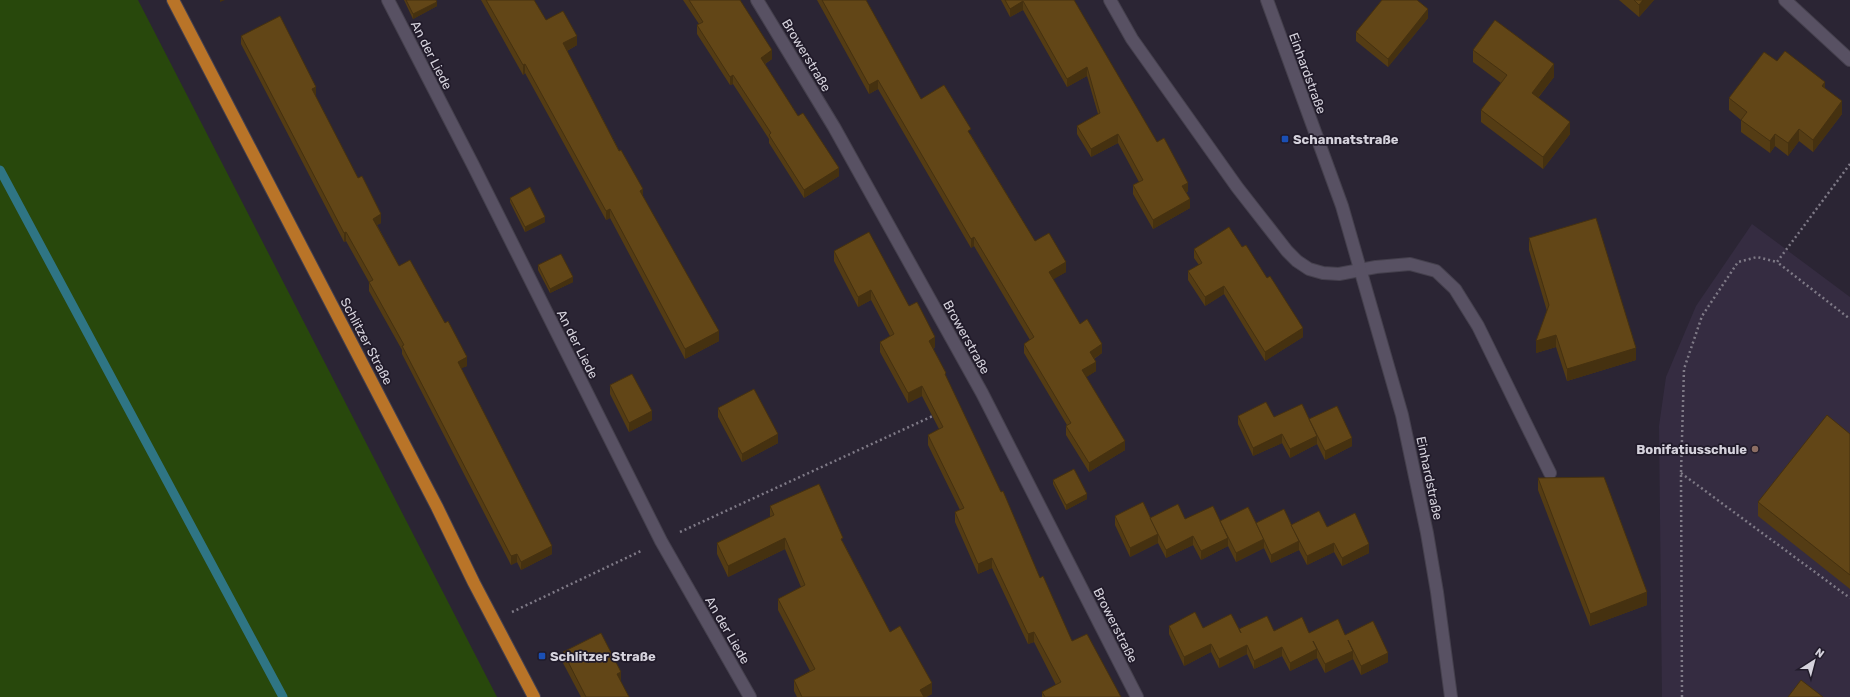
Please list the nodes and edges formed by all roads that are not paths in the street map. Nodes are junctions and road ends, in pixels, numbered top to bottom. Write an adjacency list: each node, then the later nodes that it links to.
1 (173, 0): 10 (main road, Schlitzer Straße)
2 (388, 0): 11 (street, An der Liede)
3 (757, 0): 12 (street, Browerstraße)
4 (1110, 0): 8 (street)
5 (1267, 0): 8 (street, Einhardstraße)
6 (1786, 0): 7 (street)
7 (1850, 60)
8 (1359, 270): 9 (street); 13 (street, Einhardstraße)
9 (1550, 473)
10 (534, 697)
11 (750, 697)
12 (1137, 697)
13 (1451, 697)

